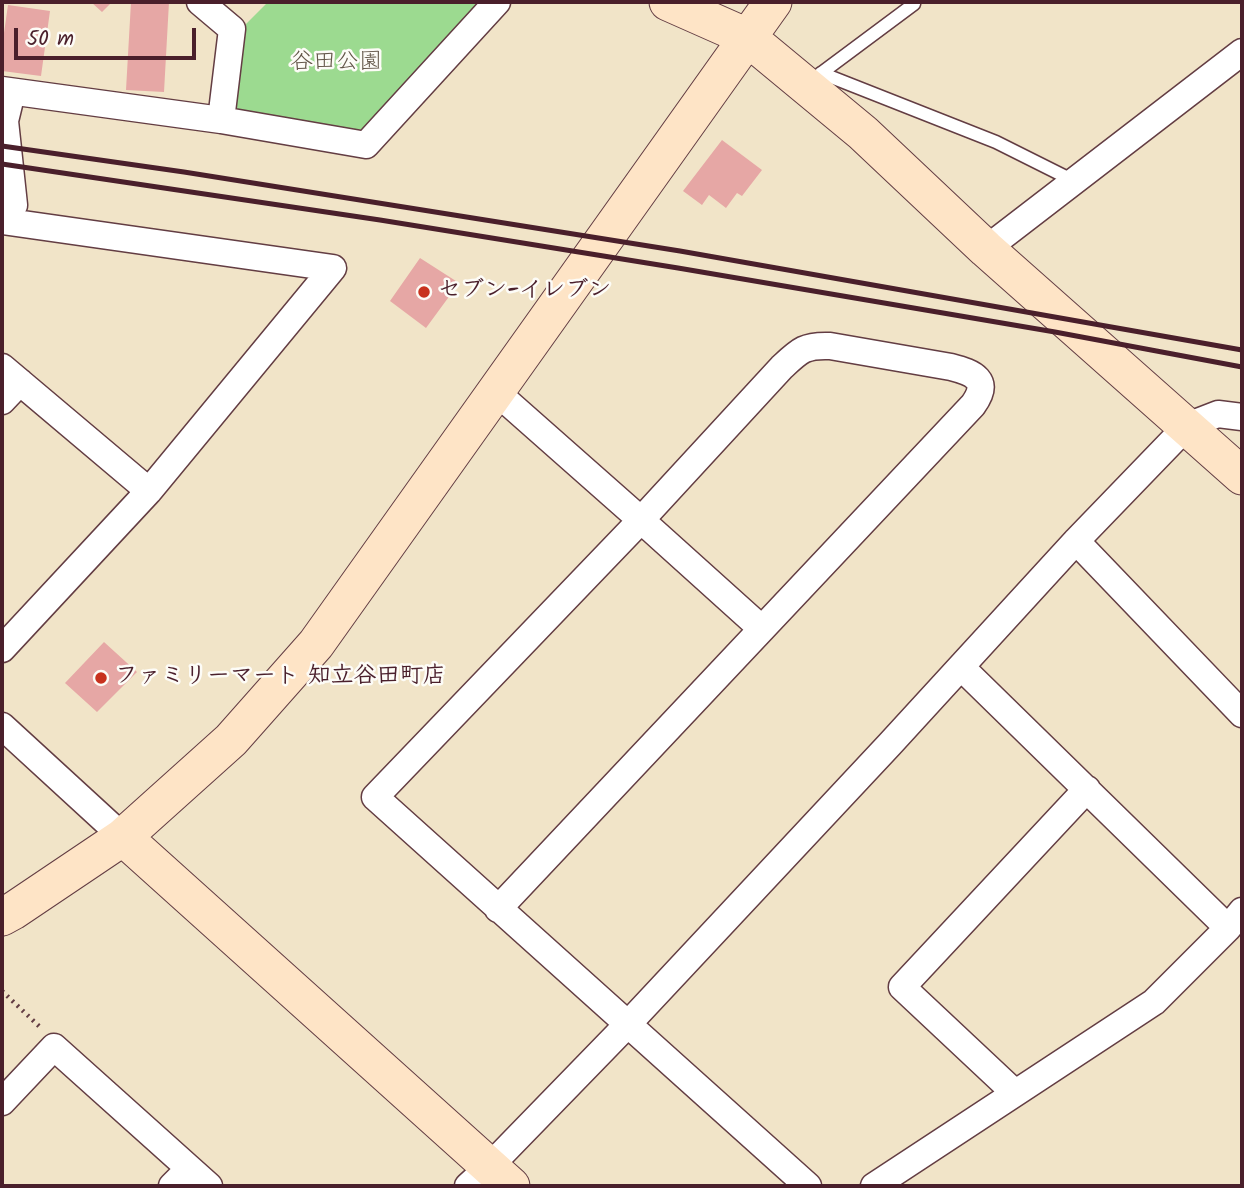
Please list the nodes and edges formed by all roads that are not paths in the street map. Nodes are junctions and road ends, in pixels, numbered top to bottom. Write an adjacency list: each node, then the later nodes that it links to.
1 (200, 2): 10 (street)
2 (497, 2): 10 (street)
3 (668, 2): 6 (street)
4 (773, 2): 6 (street)
5 (914, 4): 8 (lane)
6 (747, 37): 8 (street); 15 (street)
7 (1242, 52): 11 (street)
8 (813, 79): 11 (lane); 13 (street)
9 (7, 91): 10 (street); 12 (street)
10 (221, 120)
11 (1074, 181): 13 (street)
12 (2, 220): 20 (street)
13 (986, 249): 18 (street)
14 (11, 374): 16 (street); 20 (street)
15 (495, 391): 21 (street); 29 (street)
16 (2, 401)
17 (1242, 417): 18 (street)
18 (1187, 426): 19 (street); 22 (street)
19 (1242, 476)
20 (149, 491): 24 (street)
21 (641, 520): 23 (street); 23 (street); 30 (street)
22 (1076, 541): 25 (street); 26 (street)
23 (762, 629): 30 (street)
24 (2, 649)
25 (961, 667): 28 (street); 33 (street)
26 (1242, 714)
27 (2, 726): 29 (street)
28 (1087, 789): 32 (street); 34 (street)
29 (123, 837): 31 (street); 37 (street)
30 (498, 909): 33 (street)
31 (2, 917)
32 (1235, 920): 34 (street)
33 (628, 1024): 37 (street); 39 (street)
34 (1015, 1093): 40 (street)
35 (2, 1102): 36 (street)
36 (181, 1177): 38 (street)
37 (489, 1180)
38 (209, 1186)
39 (808, 1186)
40 (874, 1186)

